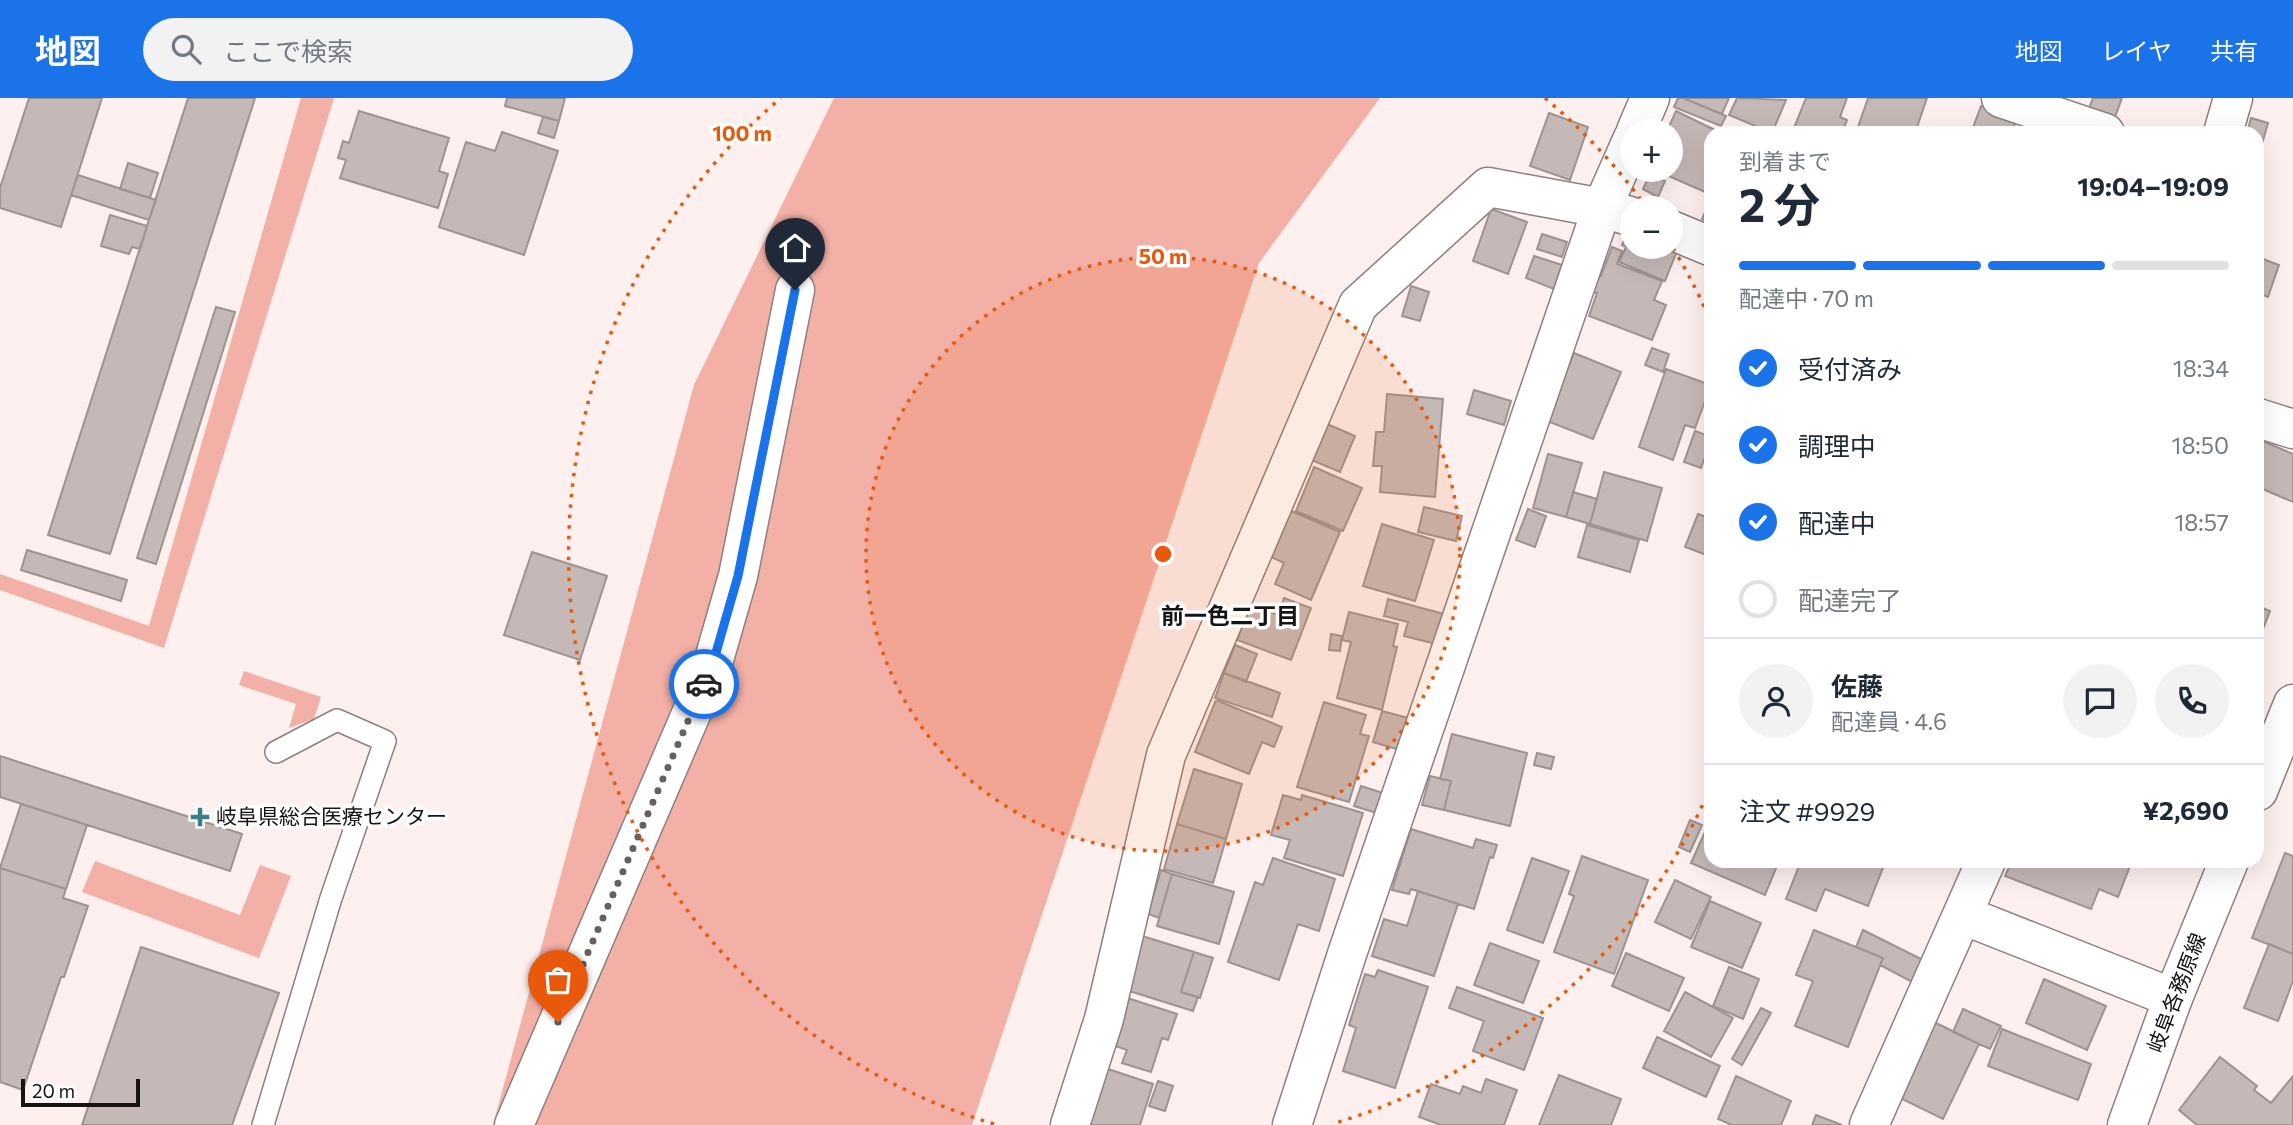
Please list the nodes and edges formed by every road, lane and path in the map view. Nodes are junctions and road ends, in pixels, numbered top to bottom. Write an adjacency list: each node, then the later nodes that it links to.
1 (1650, 98): 4 (street)
2 (2001, 98): 5 (street)
3 (2233, 98): 6 (street)
4 (1641, 119)
5 (2084, 126)
6 (2225, 126)
7 (1624, 182): 8 (street)
8 (1618, 213): 23 (street); 24 (street)
9 (1683, 235): 10 (street)
10 (1704, 244)
11 (795, 290): 22 (street)
12 (2264, 420): 13 (street)
13 (2293, 429)
14 (2293, 704): 16 (street)
15 (276, 752): 21 (lane)
16 (2264, 776)
17 (1983, 868): 19 (street)
18 (2226, 868): 20 (street, 岐阜各務原線)
19 (1962, 915): 20 (street); 25 (street)
20 (2173, 998): 26 (street, 岐阜各務原線)
21 (264, 1125)
22 (514, 1125)
23 (1070, 1125)
24 (1292, 1125)
25 (1869, 1125)
26 (2127, 1125)

